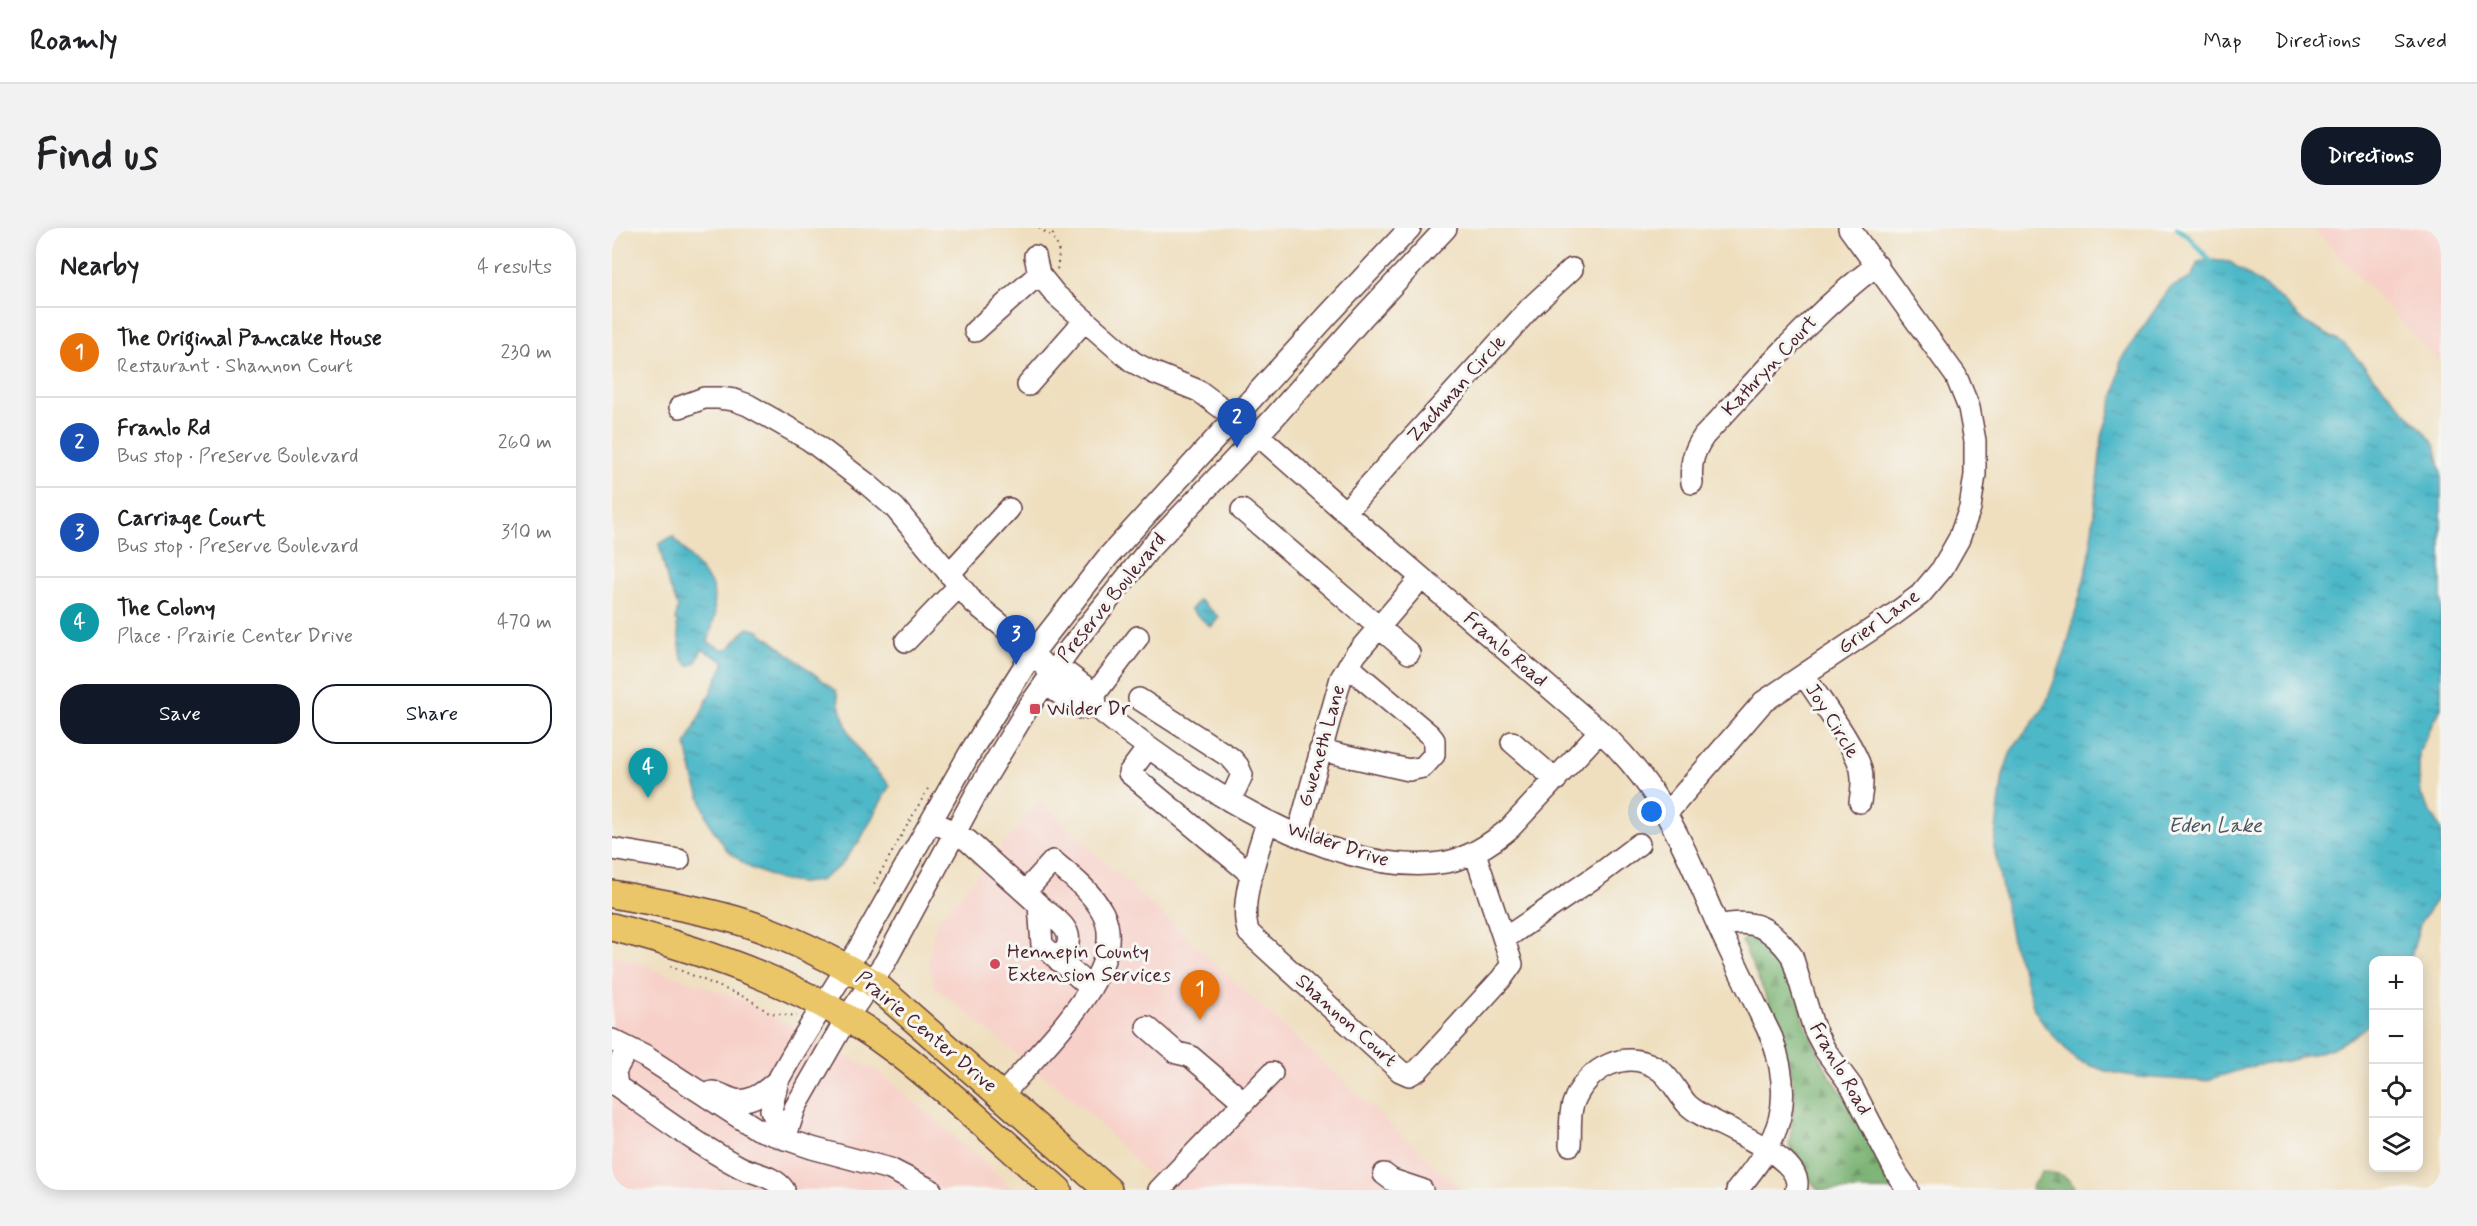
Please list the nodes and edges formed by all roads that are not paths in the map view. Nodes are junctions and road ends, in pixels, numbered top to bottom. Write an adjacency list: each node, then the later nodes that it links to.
1 (1410, 228): 10 (street, Preserve Boulevard)
2 (1446, 228): 11 (street, Preserve Boulevard)
3 (1849, 228): 4 (street, Grier Lane)
4 (1877, 266): 12 (street, Kathryn Court); 25 (street, Grier Lane)
5 (1572, 269): 15 (street, Zachman Circle)
6 (1085, 320): 7 (street, Franlo Road); 8 (street); 10 (street, Franlo Road)
7 (975, 331)
8 (1028, 385)
9 (680, 407): 17 (street, Wilder Drive)
10 (1236, 418): 11 (street, Franlo Road); 22 (street, Preserve Boulevard)
11 (1258, 435): 15 (street, Franlo Road); 24 (street, Preserve Boulevard)
12 (1692, 483)
13 (1009, 509): 17 (street)
14 (1242, 510): 18 (street)
15 (1345, 512): 16 (street, Franlo Road)
16 (1421, 578): 18 (street, Gweneth Lane); 28 (street, Franlo Road)
17 (954, 580): 20 (street); 22 (street, Wilder Drive)
18 (1379, 627): 21 (street); 23 (street, Gweneth Lane)
19 (1138, 637): 27 (street)
20 (906, 641)
21 (1409, 653)
22 (1032, 654): 24 (street, Wilder Drive); 36 (street, Preserve Boulevard)
23 (1348, 666): 31 (street, Gweneth Lane); 31 (street)
24 (1052, 674): 27 (street, Wilder Drive); 38 (street, Preserve Boulevard)
25 (1804, 675): 34 (street, Joy Circle); 35 (street, Grier Lane)
26 (1140, 699): 33 (street)
27 (1096, 700): 30 (street, Wilder Drive)
28 (1600, 731): 32 (street, Wilder Drive); 35 (street, Franlo Road)
29 (1512, 742): 32 (street)
30 (1148, 749): 33 (street, Wilder Drive); 44 (street)
31 (1320, 750): 39 (street, Gweneth Lane)
32 (1556, 780): 42 (street, Wilder Drive)
33 (1230, 801): 37 (street, Wilder Drive)
34 (1860, 802)
35 (1667, 813): 47 (street, Franlo Road)
36 (931, 819): 38 (street); 50 (street, Preserve Boulevard)
37 (1267, 822): 39 (street, Wilder Drive); 44 (street, Shannon Court)
38 (954, 833): 46 (street); 51 (street, Preserve Boulevard)
39 (1298, 834): 42 (street, Wilder Drive)
40 (1639, 844): 49 (street)
41 (612, 849): 43 (street)
42 (1475, 853): 49 (street, Shannon Court)
43 (679, 860)
44 (1252, 875): 49 (street, Shannon Court)
45 (612, 894): 50 (main road, Prairie Center Drive)
46 (1032, 898): 52 (street); 52 (street)
47 (1718, 926): 64 (street, Franlo Road); 74 (street, Franlo Road)
48 (612, 927): 53 (main road, Prairie Center Drive)
49 (1504, 939)
50 (847, 968): 51 (main road, Prairie Center Drive); 53 (street, Preserve Boulevard)
51 (872, 982): 54 (street, Preserve Boulevard); 60 (main road, Prairie Center Drive)
52 (1090, 988): 60 (street)
53 (823, 1005): 54 (main road, Prairie Center Drive); 58 (street, Preserve Boulevard)
54 (846, 1019): 62 (street, Preserve Boulevard); 68 (main road, Prairie Center Drive)
55 (1147, 1027): 61 (street)
56 (620, 1044): 59 (street); 66 (street)
57 (1272, 1073): 61 (street)
58 (778, 1080): 59 (street); 62 (street)
59 (694, 1088): 62 (street)
60 (1002, 1096): 69 (main road, Prairie Center Drive)
61 (1244, 1102): 70 (street)
62 (784, 1139): 67 (street)
63 (1570, 1145): 64 (street)
64 (1767, 1149): 72 (street, Franlo Road); 73 (street)
65 (1384, 1174): 71 (street)
66 (784, 1190)
67 (931, 1190)
68 (1058, 1190)
69 (1108, 1190)
70 (1159, 1190)
71 (1422, 1190)
72 (1737, 1190)
73 (1796, 1190)
74 (1908, 1190)

